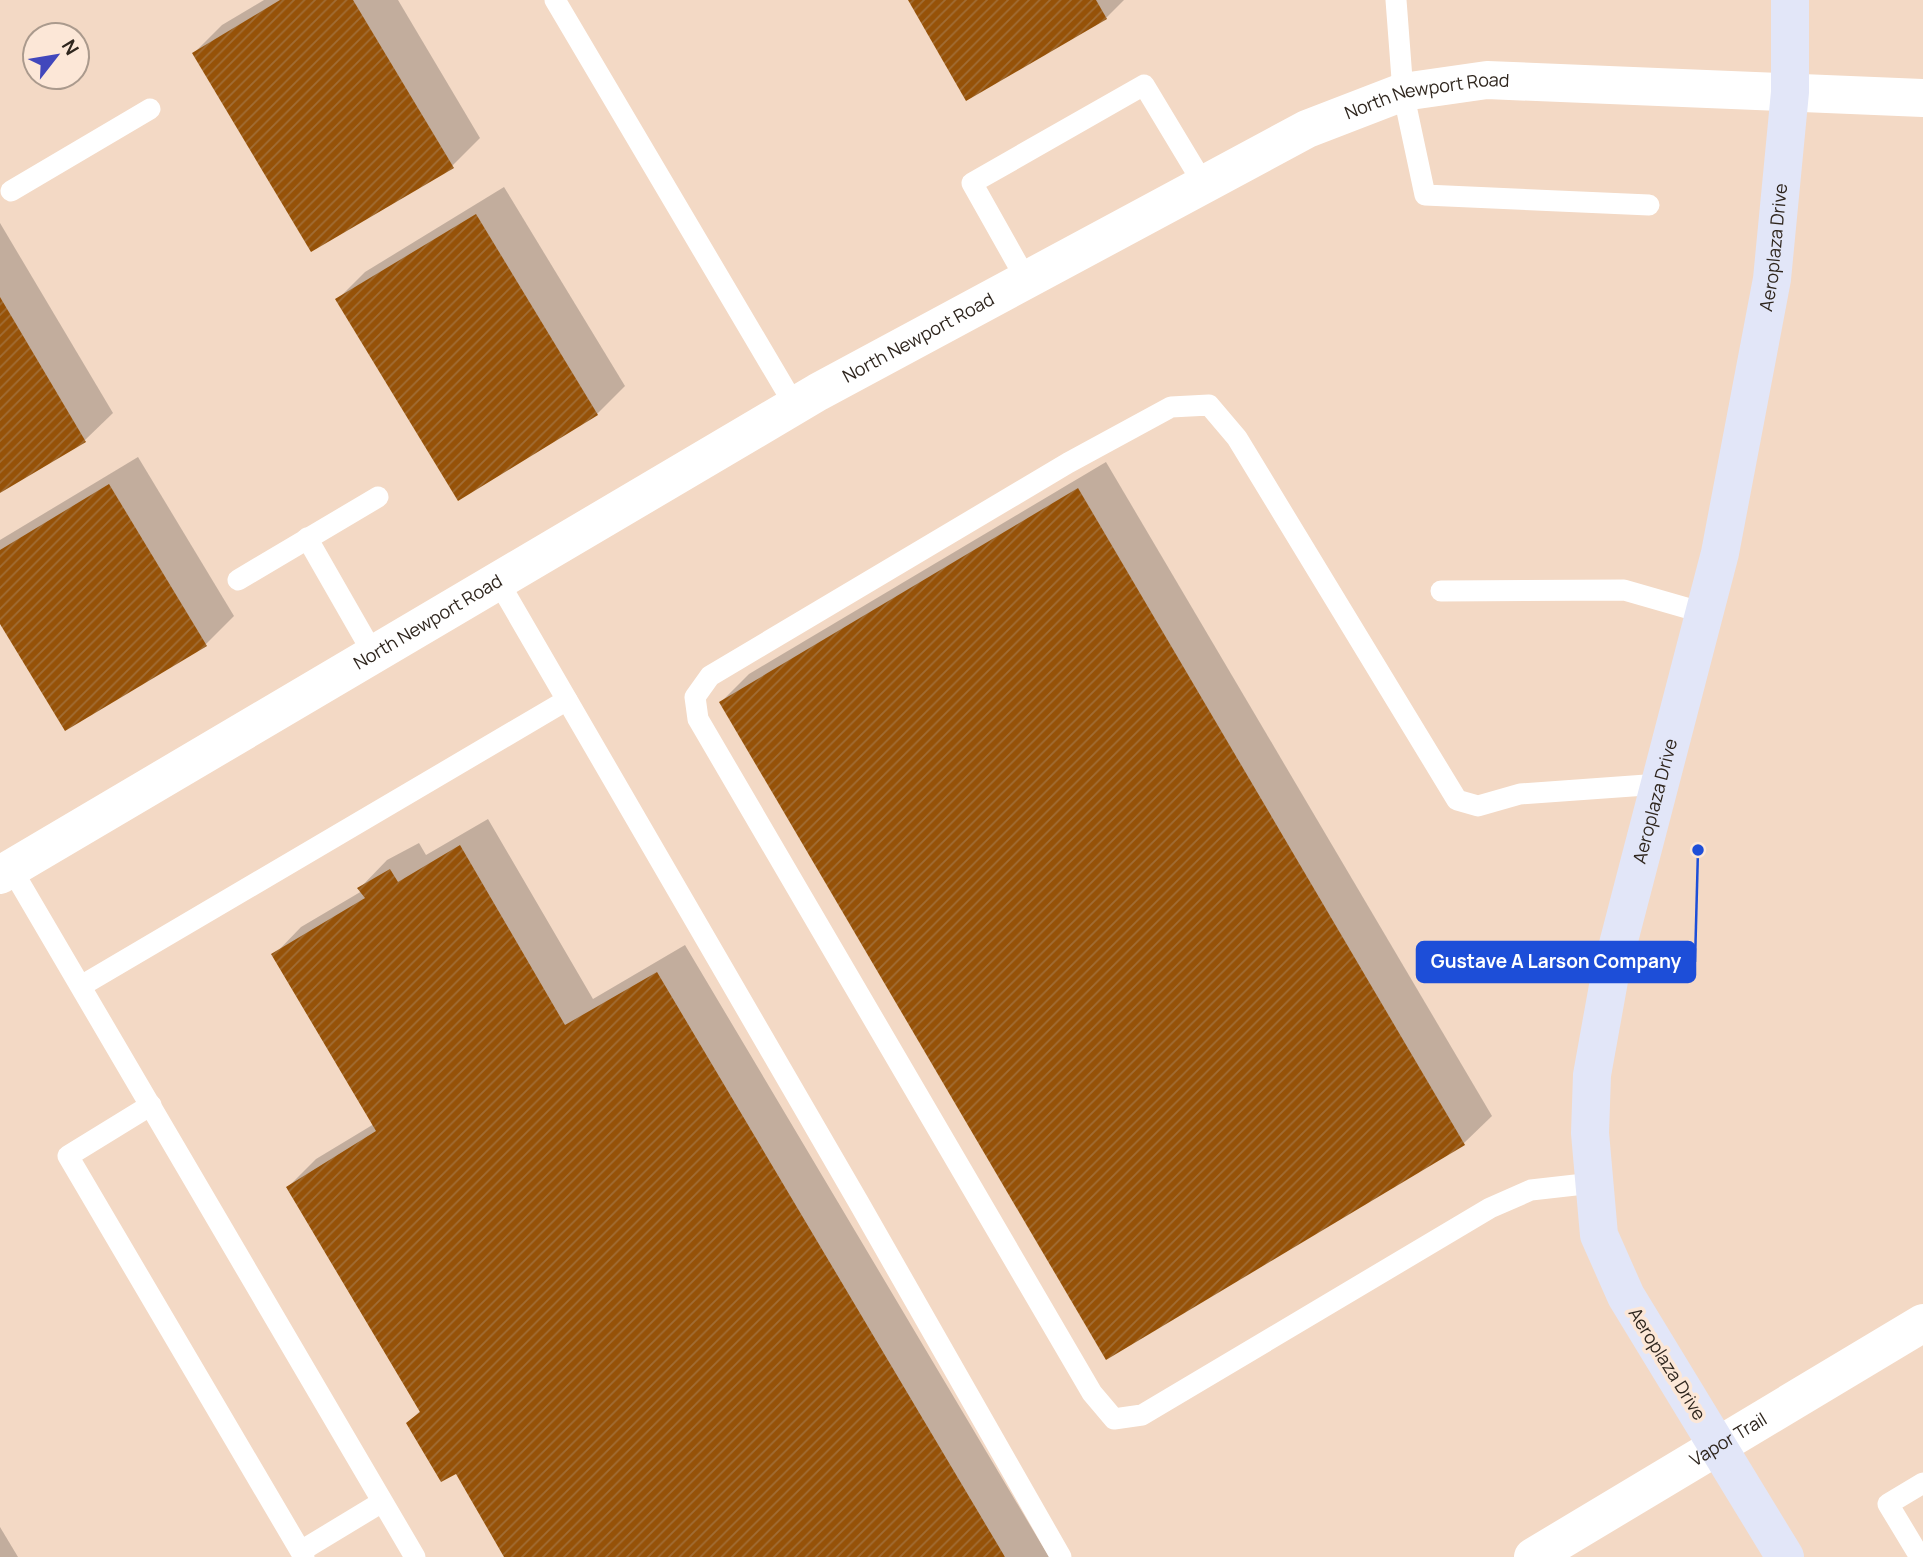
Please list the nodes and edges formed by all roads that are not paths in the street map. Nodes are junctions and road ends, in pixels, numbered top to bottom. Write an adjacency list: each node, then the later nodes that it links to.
1 (555, 0): 12 (lane)
2 (1396, 0): 5 (lane)
3 (1790, 0): 4 (street, Aeroplaza Drive)
4 (1790, 92): 5 (street, North Newport Road); 6 (street, North Newport Road); 18 (street, Aeroplaza Drive)
5 (1403, 93): 8 (street, North Newport Road); 10 (lane)
6 (1923, 97)
7 (150, 109): 9 (lane)
8 (1203, 183): 11 (street, North Newport Road); 11 (lane)
9 (11, 191)
10 (1649, 205)
11 (1026, 279): 12 (street, North Newport Road)
12 (795, 406): 16 (street, North Newport Road)
13 (378, 498): 14 (lane)
14 (307, 538): 15 (lane); 19 (lane)
15 (238, 580)
16 (498, 581): 19 (street, North Newport Road); 20 (lane)
17 (1441, 591): 18 (lane)
18 (1704, 613): 21 (street, Aeroplaza Drive)
19 (374, 655): 22 (street, North Newport Road)
20 (567, 700): 23 (lane); 32 (lane)
21 (1660, 784): 25 (street, Aeroplaza Drive); 25 (lane)
22 (6, 872): 23 (lane)
23 (80, 986): 24 (lane)
24 (152, 1105): 29 (lane); 30 (lane)
25 (1593, 1183): 27 (street, Aeroplaza Drive)
26 (1923, 1323): 27 (street, Vapor Trail)
27 (1718, 1446): 33 (street, Vapor Trail); 34 (street, Aeroplaza Drive)
28 (1923, 1483): 35 (lane)
29 (383, 1502): 30 (lane); 31 (lane)
30 (302, 1554)
31 (415, 1557)
32 (1061, 1557)
33 (1533, 1557)
34 (1785, 1557)
35 (1920, 1557)

